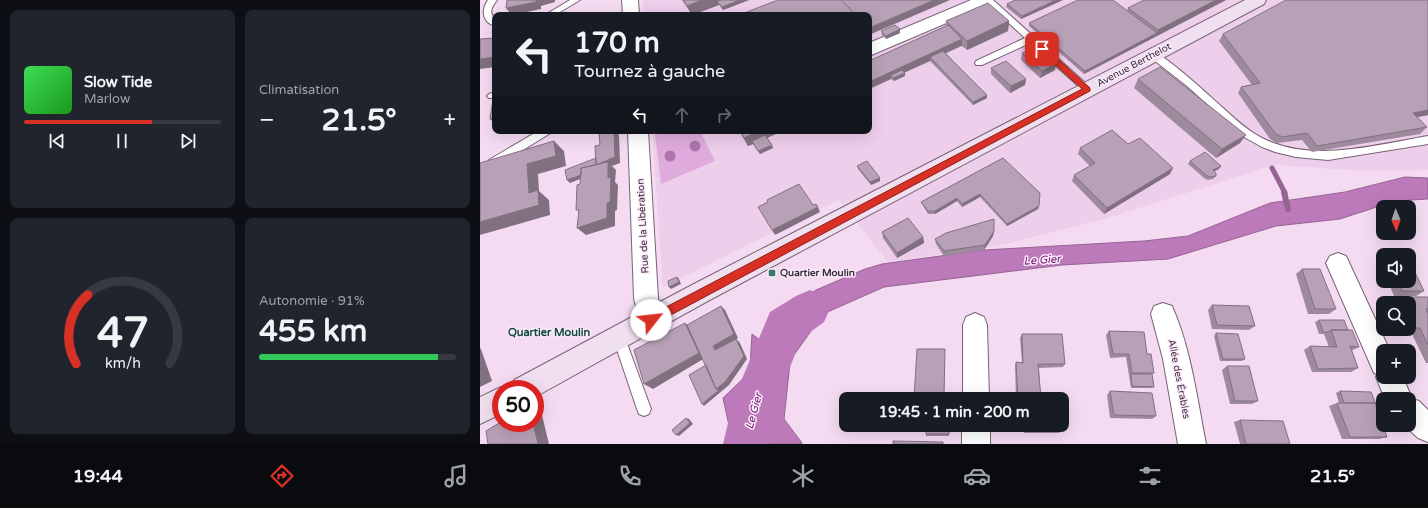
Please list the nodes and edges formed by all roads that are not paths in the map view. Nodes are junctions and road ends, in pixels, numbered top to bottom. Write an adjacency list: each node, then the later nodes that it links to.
1 (493, 0): 9 (lane)
2 (576, 0): 7 (lane)
3 (630, 0): 8 (street)
4 (985, 0): 11 (street)
5 (988, 0): 10 (lane)
6 (1258, 0): 12 (main road, Avenue Berthelot)
7 (554, 12)
8 (631, 12)
9 (492, 21)
10 (1031, 39): 13 (lane); 14 (lane)
11 (872, 49)
12 (1153, 55): 14 (main road, Avenue Berthelot); 17 (lane)
13 (979, 63)
14 (1088, 90): 21 (main road, Avenue Berthelot)
15 (541, 134): 18 (lane)
16 (638, 134): 21 (street, Rue de la Libération)
17 (1428, 140)
18 (486, 167)
19 (1338, 263): 24 (street)
20 (1163, 314): 35 (street, Allée des Érables)
21 (651, 320): 23 (main road, Avenue Berthelot)
22 (975, 325): 26 (street)
23 (619, 338): 25 (main road, Avenue Berthelot); 28 (lane)
24 (1376, 348)
25 (540, 380)
26 (976, 392)
27 (492, 405): 29 (main road)
28 (644, 409)
29 (480, 411)
30 (1416, 417): 31 (street)
31 (1428, 428)
32 (976, 432): 34 (street)
33 (1428, 436): 36 (street)
34 (976, 444)
35 (1192, 444)
36 (1418, 444)

